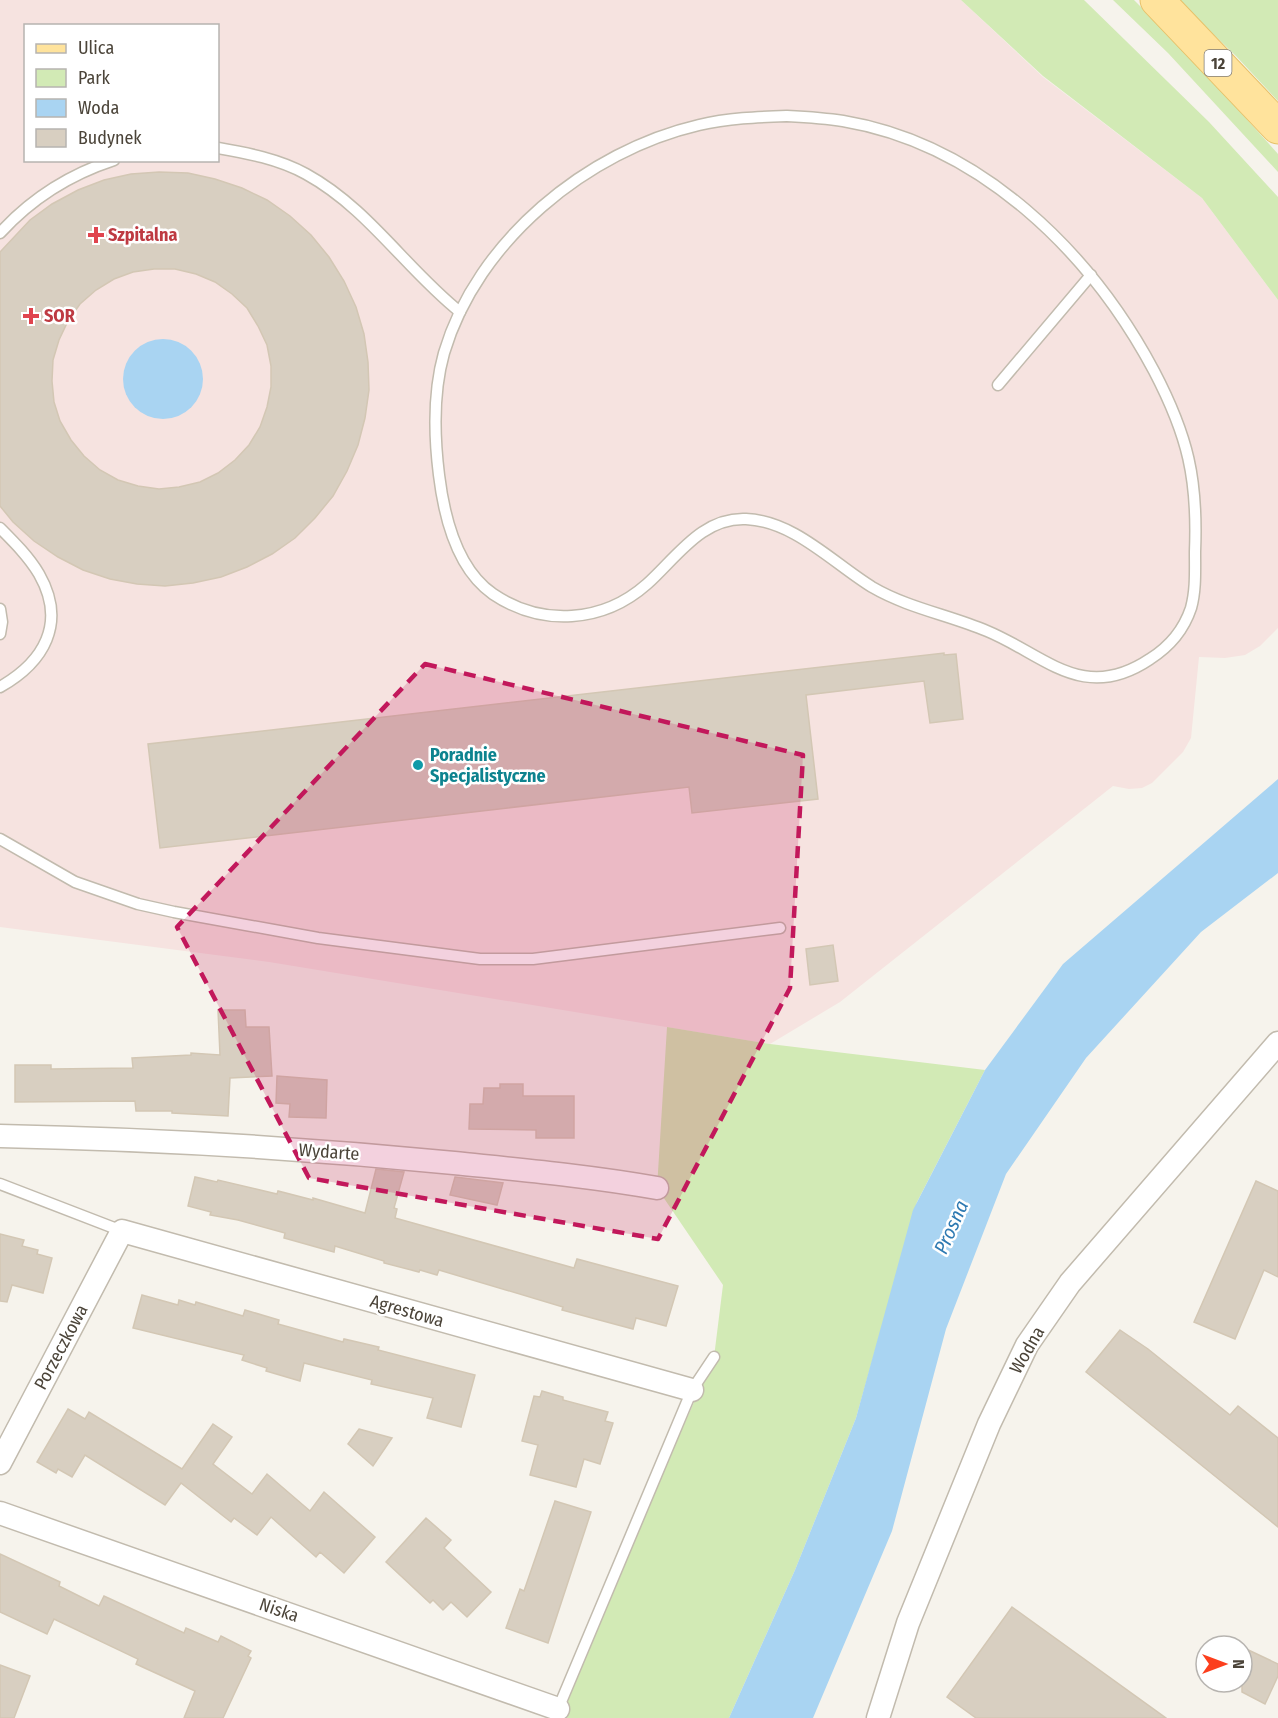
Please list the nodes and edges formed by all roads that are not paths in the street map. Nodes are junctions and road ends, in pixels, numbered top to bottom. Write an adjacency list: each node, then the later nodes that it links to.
1 (1157, 0): 2 (main road, 12)
2 (1278, 128)
3 (219, 148): 7 (lane)
4 (109, 162): 5 (lane)
5 (0, 233)
6 (1091, 275): 7 (lane); 7 (lane); 8 (lane)
7 (460, 312)
8 (998, 385)
9 (0, 528): 12 (lane)
10 (0, 609): 11 (lane)
11 (0, 634)
12 (0, 687)
13 (0, 839): 14 (lane)
14 (780, 928)
15 (1278, 1043): 25 (street, Wodna)
16 (0, 1137): 18 (street, Wydarte)
17 (0, 1184): 19 (lane)
18 (657, 1188)
19 (122, 1231): 21 (street, Agrestowa); 22 (street, Porzeczkowa)
20 (714, 1357): 21 (lane)
21 (692, 1390): 24 (lane)
22 (0, 1463)
23 (0, 1513): 24 (street, Niska)
24 (558, 1709)
25 (878, 1718)

